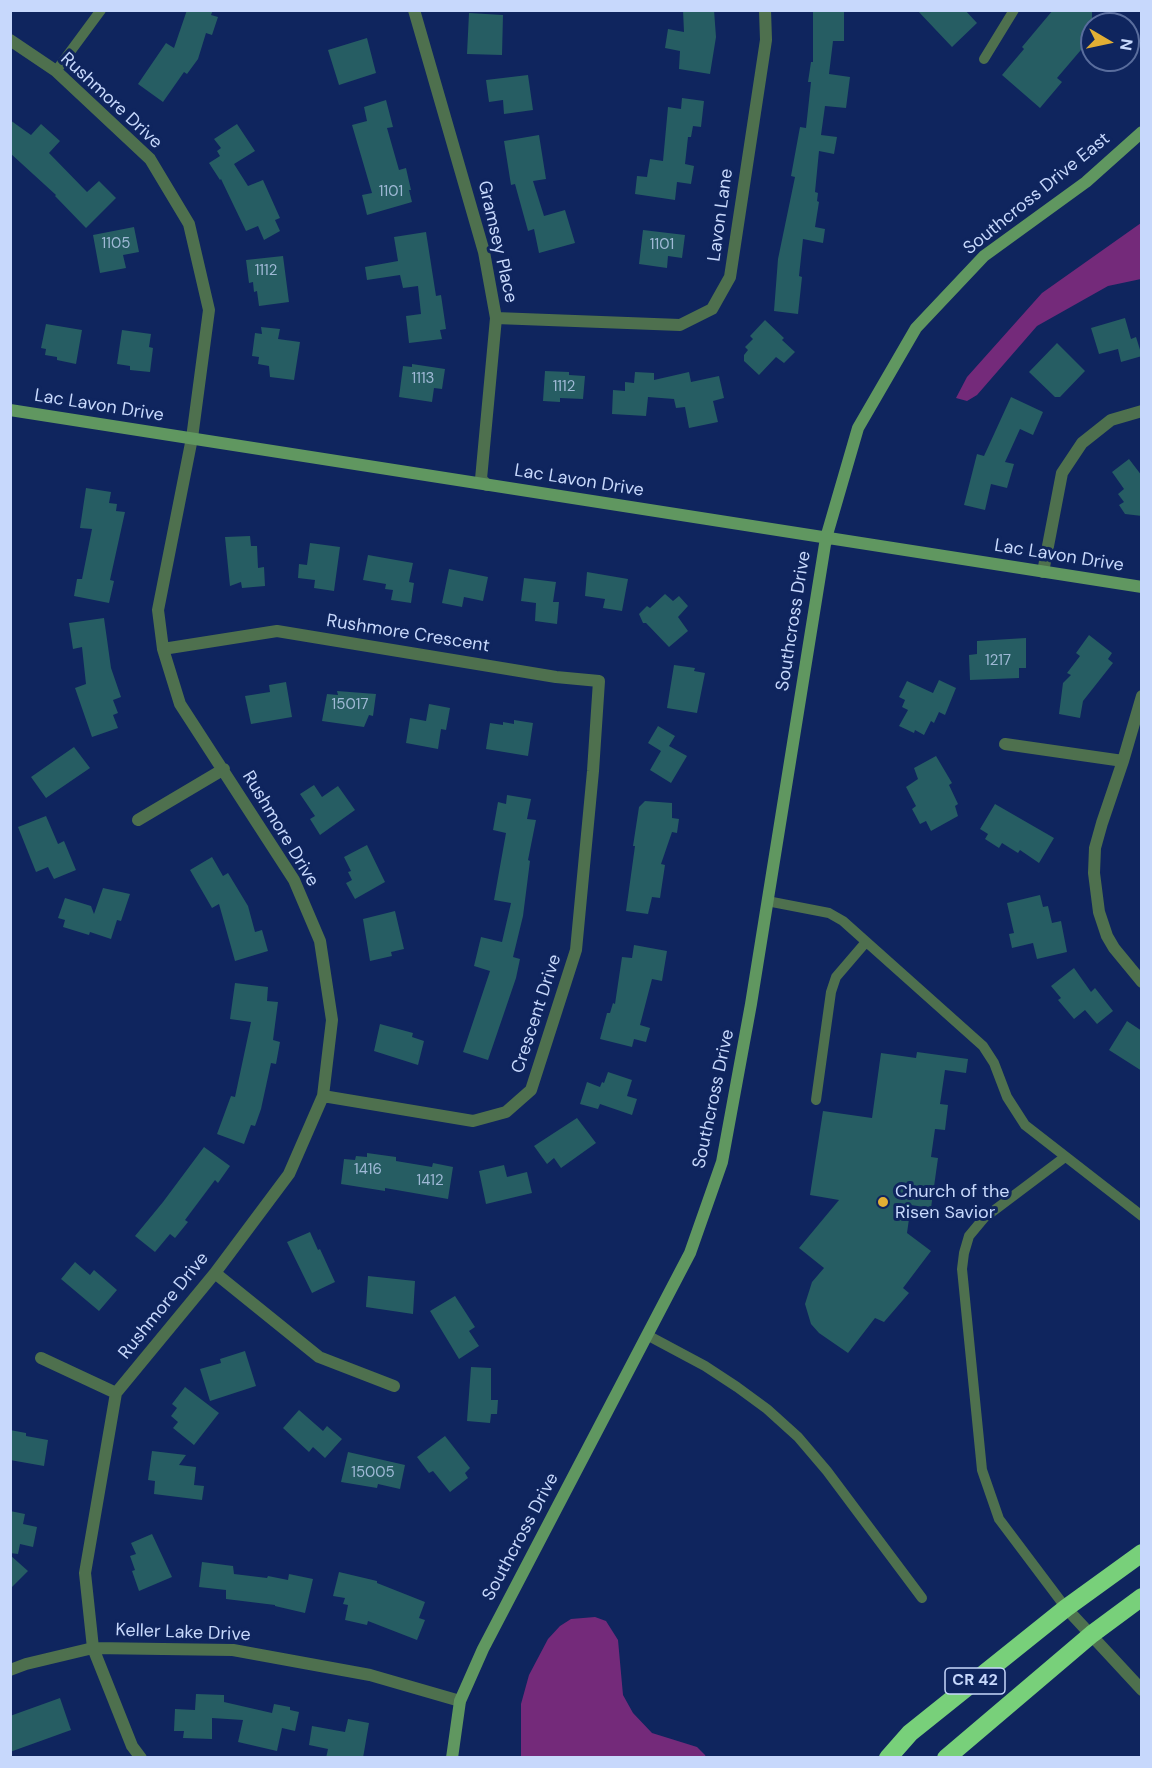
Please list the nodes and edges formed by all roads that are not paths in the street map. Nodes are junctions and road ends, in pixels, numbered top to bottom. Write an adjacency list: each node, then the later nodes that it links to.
1 (101, 10): 7 (lane)
2 (414, 10): 9 (street, Gramsey Place)
3 (765, 10): 9 (street, Lavon Lane)
4 (1014, 10): 6 (lane)
5 (10, 40): 7 (street, Rushmore Drive)
6 (984, 59)
7 (56, 71): 12 (street, Rushmore Drive)
8 (1142, 132): 14 (street, Southcross Drive East)
9 (496, 318): 13 (street, Gramsey Place)
10 (10, 410): 12 (street, Lac Lavon Drive)
11 (1142, 411): 15 (street)
12 (192, 438): 13 (street, Lac Lavon Drive); 17 (street, Rushmore Drive)
13 (487, 485): 14 (street, Lac Lavon Drive)
14 (826, 538): 15 (street, Lac Lavon Drive); 24 (street, Southcross Drive)
15 (1043, 572): 16 (street, Lac Lavon Drive)
16 (1142, 587)
17 (163, 650): 19 (street, Rushmore Crescent); 22 (street, Rushmore Drive)
18 (1142, 696): 21 (street)
19 (595, 730): 27 (street, Crescent Drive)
20 (1005, 744): 21 (street)
21 (1123, 761): 26 (street)
22 (224, 770): 23 (street); 27 (street, Rushmore Drive)
23 (138, 820)
24 (767, 901): 25 (lane); 32 (street, Southcross Drive)
25 (866, 942): 28 (lane); 29 (lane)
26 (1142, 982)
27 (323, 1096): 31 (street, Rushmore Drive)
28 (816, 1100)
29 (1065, 1158): 30 (lane); 39 (lane)
30 (1142, 1216)
31 (215, 1273): 34 (street); 35 (street, Rushmore Drive)
32 (647, 1335): 38 (lane); 44 (street, Southcross Drive)
33 (41, 1358): 35 (street)
34 (394, 1386)
35 (116, 1393): 41 (street, Rushmore Drive)
36 (1142, 1553): 39 (highway, CR 42)
37 (1142, 1597): 40 (highway, CR 42)
38 (922, 1598)
39 (1066, 1608): 40 (street); 47 (highway, CR 42)
40 (1092, 1634): 43 (street); 48 (highway, CR 42)
41 (93, 1648): 42 (street, Keller Lake Drive); 44 (street, Keller Lake Drive); 45 (street, Rushmore Drive)
42 (10, 1670)
43 (1142, 1690)
44 (460, 1701): 46 (street, Southcross Drive)
45 (141, 1758)
46 (452, 1758)
47 (888, 1758)
48 (946, 1758)

